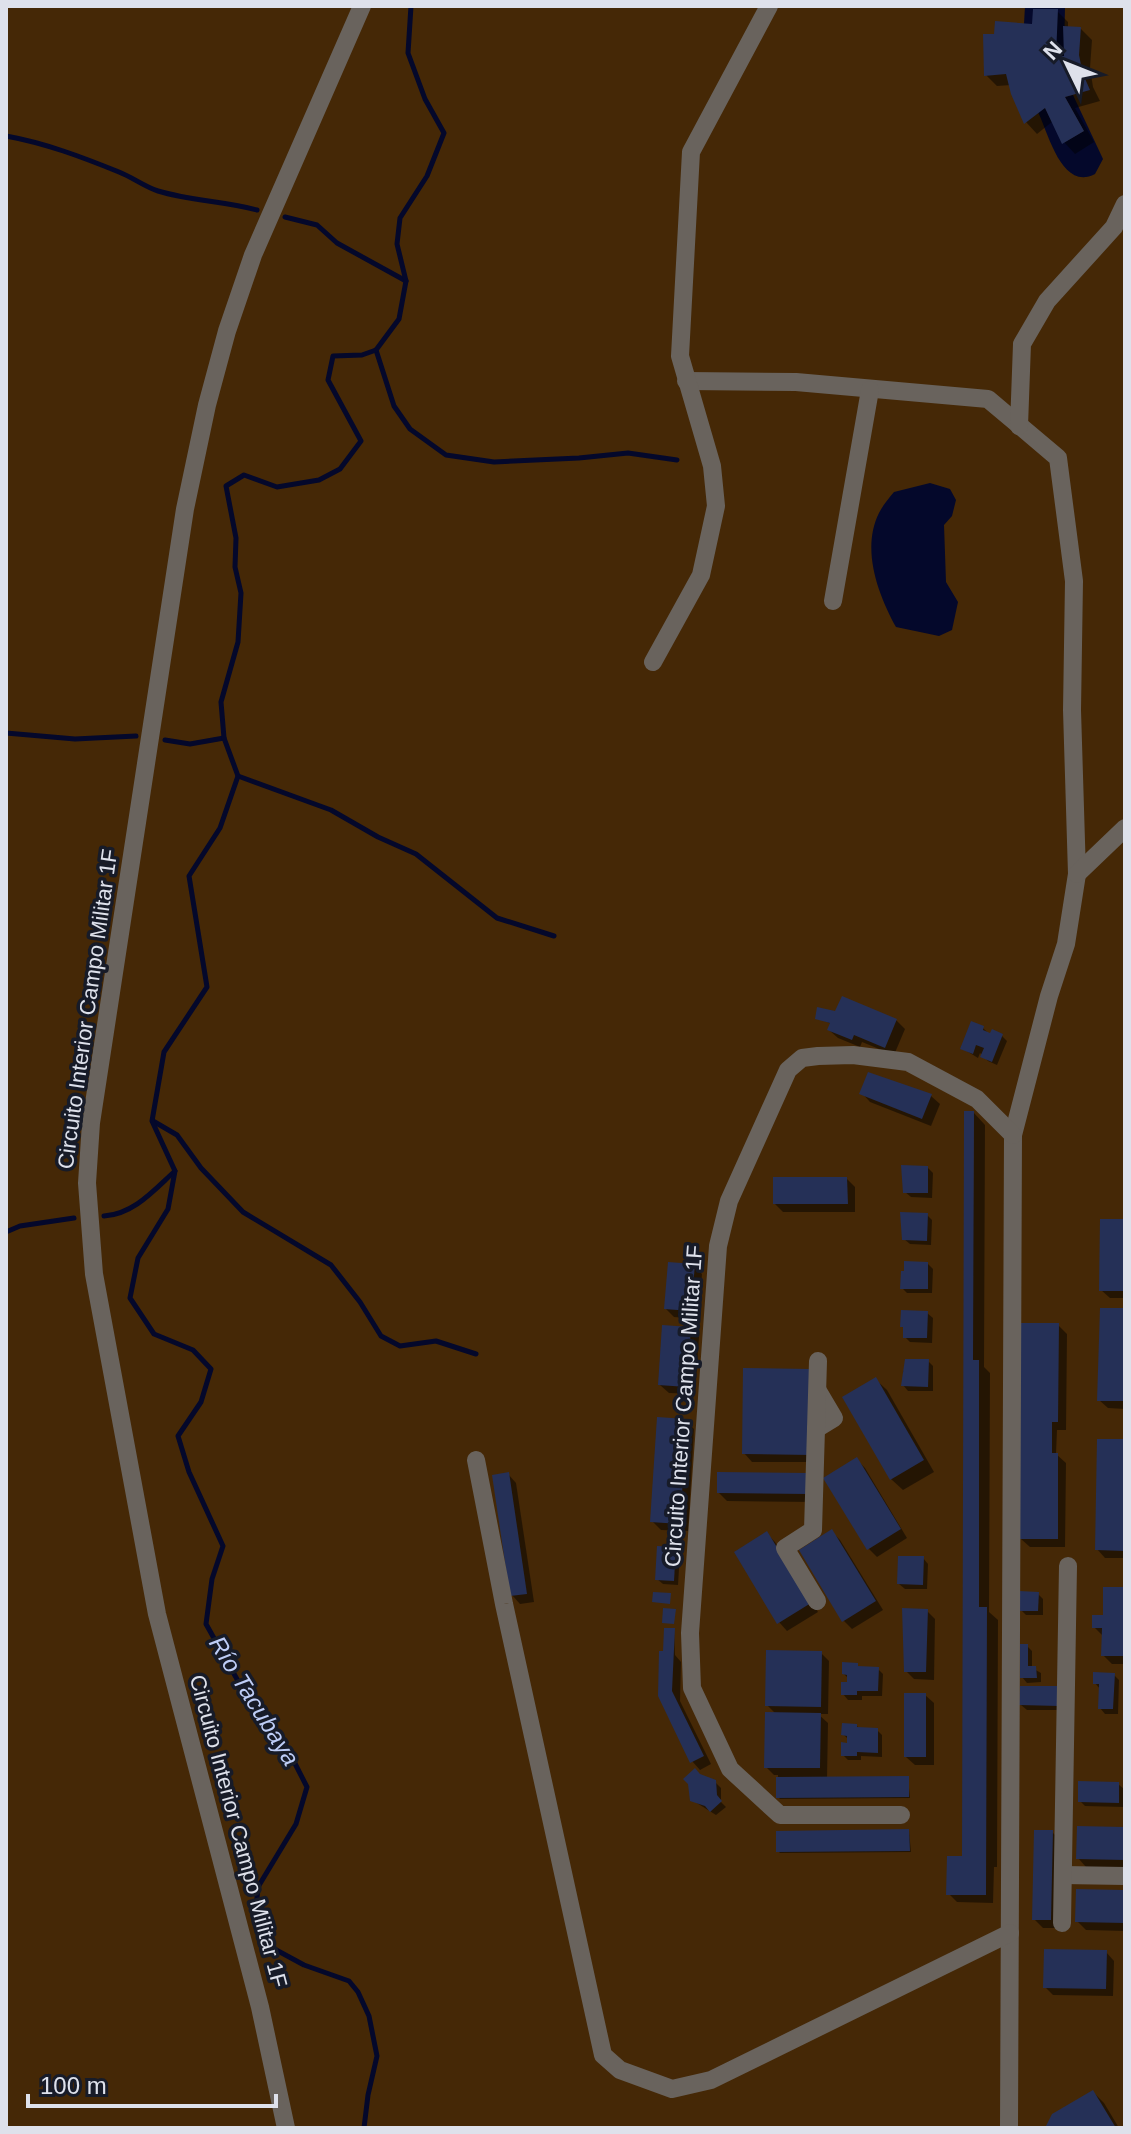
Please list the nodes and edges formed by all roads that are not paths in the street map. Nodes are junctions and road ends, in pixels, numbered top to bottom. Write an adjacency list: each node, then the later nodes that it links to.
1 (362, 6): 21 (street, Circuito Interior Campo Militar 1F)
2 (769, 6): 4 (street)
3 (1125, 204): 6 (street)
4 (686, 381): 5 (street); 8 (street)
5 (870, 390): 6 (street); 7 (street)
6 (1019, 426): 10 (street)
7 (833, 601)
8 (653, 662)
9 (1125, 828): 10 (street)
10 (1077, 874): 11 (street)
11 (1013, 1135): 16 (street, Circuito Interior Campo Militar 1F); 20 (street)
12 (818, 1361): 15 (street)
13 (476, 1460): 20 (street)
14 (1068, 1566): 17 (street)
15 (817, 1601)
16 (901, 1815)
17 (1063, 1875): 18 (street); 19 (street)
18 (1125, 1876)
19 (1062, 1923)
20 (1010, 1933): 22 (street)
21 (286, 2128)
22 (1009, 2128)

